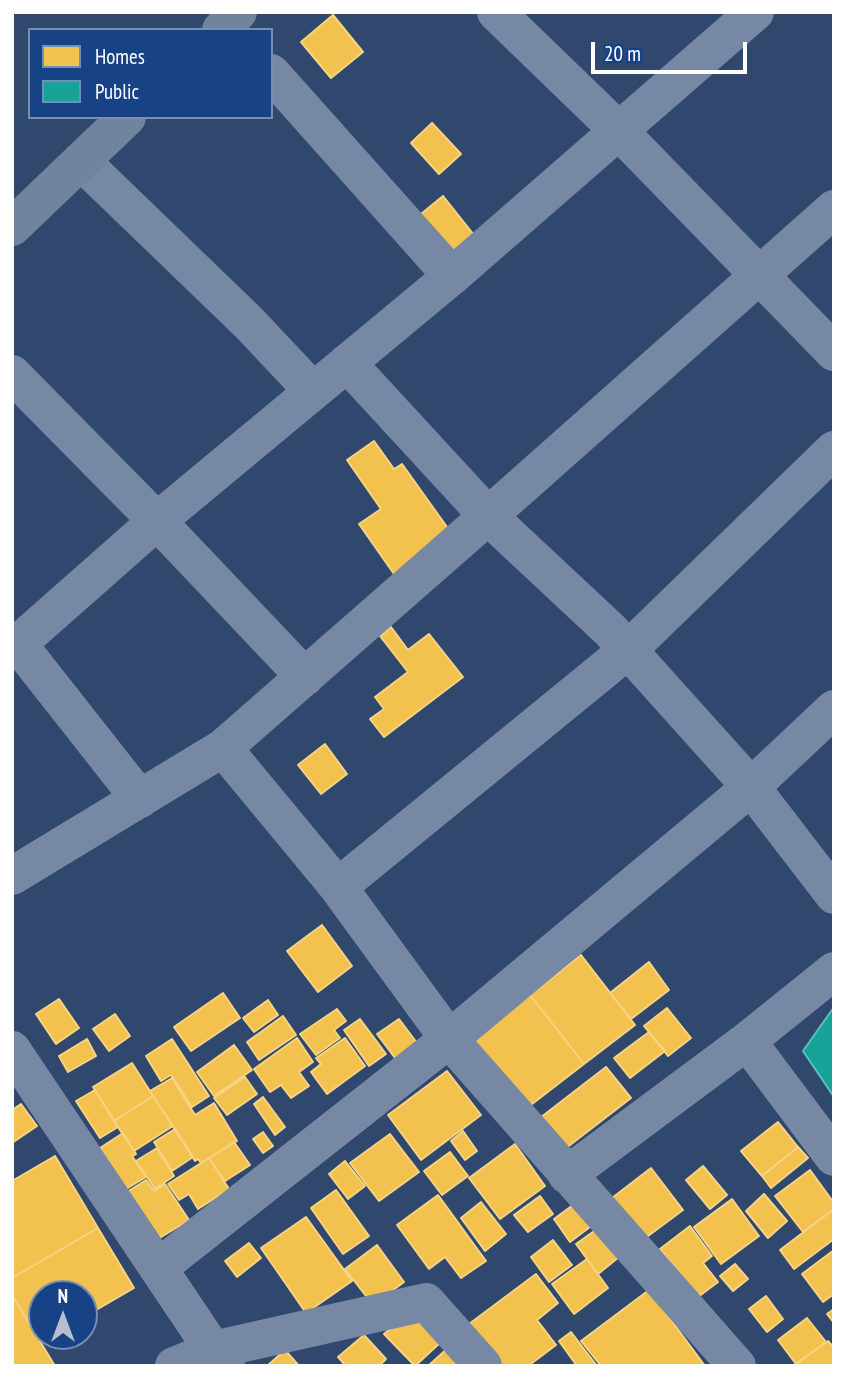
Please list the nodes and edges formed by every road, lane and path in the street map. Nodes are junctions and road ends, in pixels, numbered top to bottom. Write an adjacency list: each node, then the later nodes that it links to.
1 (496, 12): 5 (street)
2 (755, 12): 5 (street)
3 (273, 75): 9 (street)
4 (125, 119): 6 (street)
5 (618, 130): 9 (street); 10 (street)
6 (81, 161): 8 (street); 14 (street)
7 (834, 209): 10 (street)
8 (12, 227)
9 (452, 276): 12 (street)
10 (760, 276): 11 (street); 16 (street)
11 (834, 352)
12 (347, 363): 14 (street); 16 (street)
13 (12, 374): 17 (street)
14 (313, 391): 17 (street)
15 (834, 450): 19 (street)
16 (488, 516): 19 (street); 20 (street)
17 (157, 521): 18 (street); 20 (street)
18 (15, 646): 24 (street)
19 (628, 650): 23 (street); 26 (street)
20 (305, 677): 22 (street)
21 (834, 709): 23 (street)
22 (223, 748): 24 (street); 26 (street)
23 (751, 787): 27 (street); 29 (street)
24 (140, 799): 25 (street)
25 (12, 876)
26 (338, 887): 29 (street)
27 (834, 895)
28 (834, 971): 30 (street)
29 (449, 1039): 33 (street); 34 (street)
30 (747, 1041): 32 (street); 33 (street)
31 (12, 1050): 34 (street)
32 (834, 1157)
33 (567, 1175): 38 (street)
34 (158, 1268): 35 (street)
35 (220, 1358): 36 (street); 37 (street)
36 (174, 1366)
37 (483, 1366)
38 (737, 1366)

